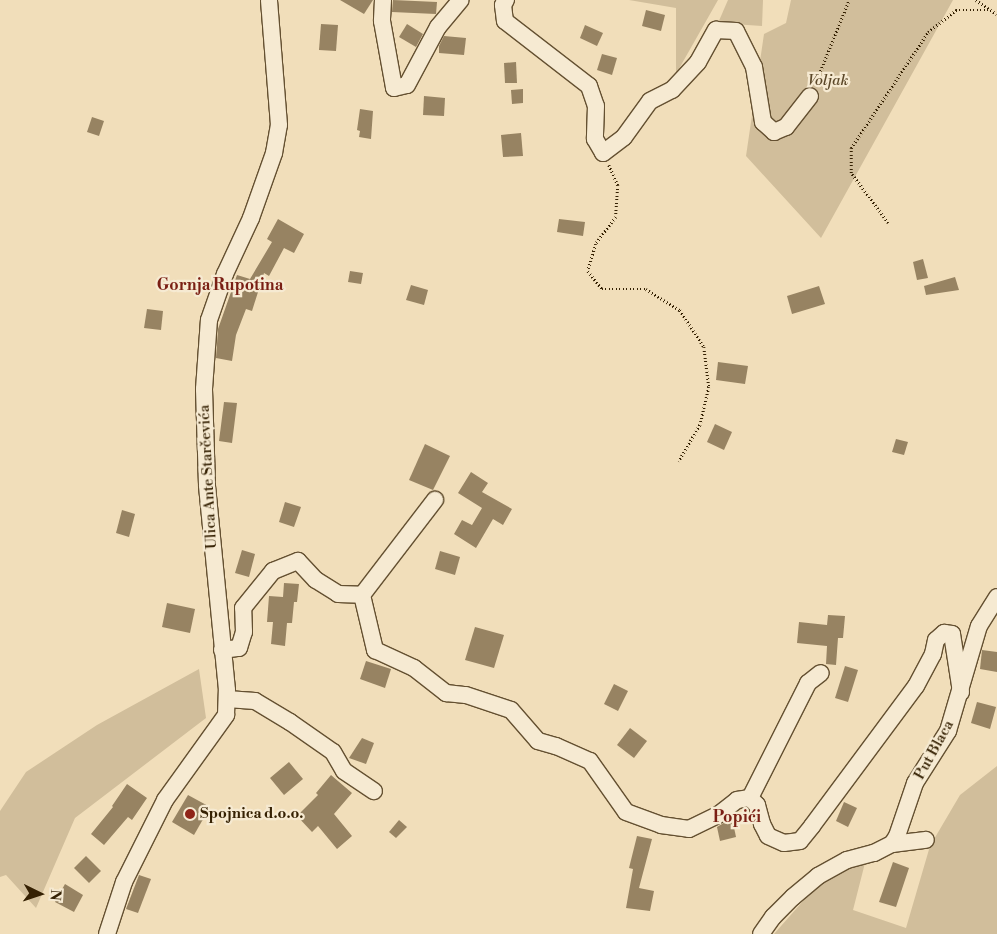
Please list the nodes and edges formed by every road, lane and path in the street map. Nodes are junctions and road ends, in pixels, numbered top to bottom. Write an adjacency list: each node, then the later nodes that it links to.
1 (383, 0): 2 (street)
2 (461, 0)
3 (506, 0): 10 (street)
4 (849, 0): 9 (path)
5 (976, 0): 7 (path)
6 (271, 4): 16 (street, Ulica Ante Starčevića)
7 (990, 10): 8 (path); 11 (path)
8 (997, 14)
9 (810, 96): 10 (street)
10 (603, 153): 12 (path)
11 (888, 223)
12 (679, 461)
13 (435, 500): 14 (street)
14 (362, 595): 16 (street); 21 (street)
15 (997, 597): 18 (street, Put Blaca)
16 (222, 650): 19 (street, Ulica Ante Starčevića)
17 (821, 673): 21 (street)
18 (961, 692): 21 (street); 23 (street, Put Blaca)
19 (226, 699): 20 (street); 24 (street, Ulica Ante Starčevića)
20 (374, 791)
21 (750, 798)
22 (926, 840): 23 (street)
23 (892, 844): 25 (street)
24 (106, 934)
25 (761, 934)

